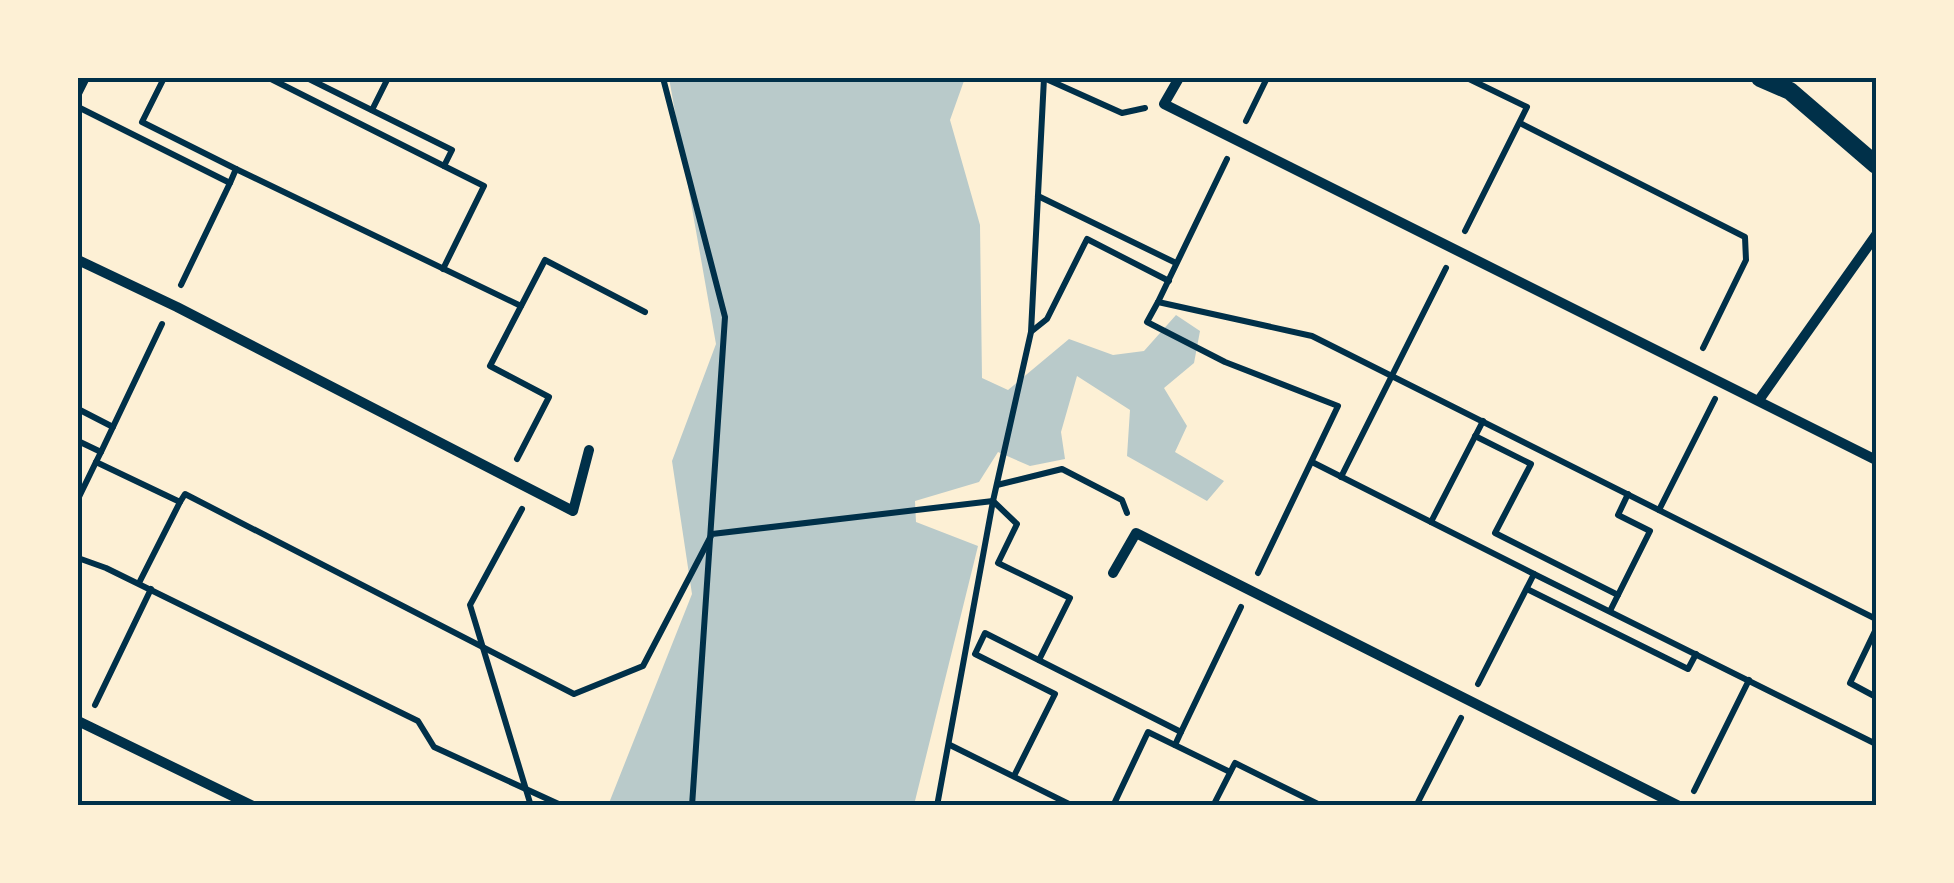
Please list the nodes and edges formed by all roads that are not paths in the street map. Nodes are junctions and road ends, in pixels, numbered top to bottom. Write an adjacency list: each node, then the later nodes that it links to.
1 (1179, 78): 6 (street)
2 (1760, 78): 3 (street)
3 (1876, 165)
4 (1876, 234): 6 (street)
5 (78, 260): 7 (street)
6 (1759, 400): 8 (street)
7 (589, 450)
8 (1876, 460)
9 (1112, 573): 12 (street)
10 (81, 723): 11 (street)
11 (253, 806)
12 (1679, 806)

